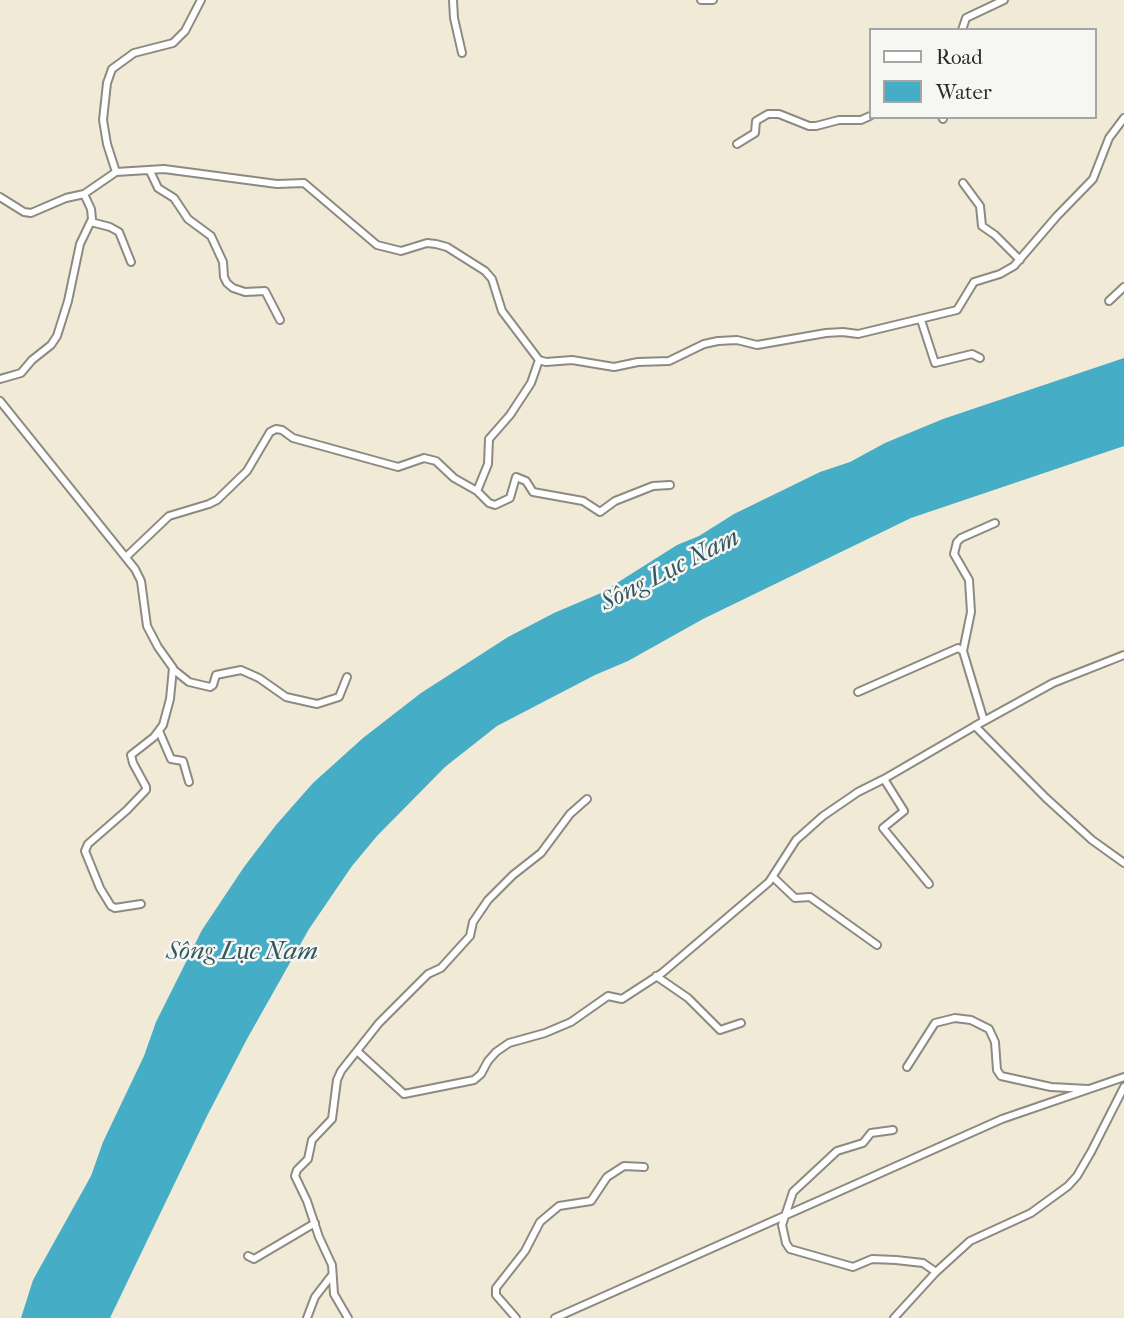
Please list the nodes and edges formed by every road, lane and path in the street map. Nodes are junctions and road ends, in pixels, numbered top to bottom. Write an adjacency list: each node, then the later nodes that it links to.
1 (201, 0): 12 (street)
2 (453, 0): 7 (street)
3 (701, 0): 4 (street)
4 (713, 0)
5 (1004, 0): 6 (street)
6 (963, 28)
7 (462, 52)
8 (869, 116): 10 (street)
9 (1124, 118): 17 (street)
10 (737, 144)
11 (150, 171): 12 (street); 21 (street); 24 (street)
12 (116, 172): 14 (street)
13 (963, 183): 17 (street)
14 (84, 194): 15 (street); 16 (street)
15 (0, 197)
16 (91, 222): 18 (street); 25 (street)
17 (1020, 260): 22 (street)
18 (131, 262)
19 (1124, 287): 20 (street)
20 (1109, 301)
21 (279, 320)
22 (921, 320): 23 (street); 24 (street)
23 (980, 358)
24 (539, 360): 28 (street)
25 (0, 379)
26 (0, 401): 30 (street)
27 (670, 485): 28 (street)
28 (477, 491): 30 (street)
29 (996, 523): 31 (street)
30 (126, 557): 33 (street)
31 (963, 652): 35 (street); 36 (street)
32 (1124, 655): 36 (street)
33 (173, 670): 34 (street); 38 (street)
34 (347, 677)
35 (859, 692)
36 (984, 721): 37 (street)
37 (975, 726): 39 (street); 42 (street)
38 (159, 731): 40 (street); 45 (street)
39 (884, 779): 43 (street); 44 (street)
40 (189, 782)
41 (587, 799): 49 (street)
42 (1124, 863)
43 (772, 877): 46 (street); 47 (street)
44 (929, 884)
45 (141, 904)
46 (877, 945)
47 (656, 976): 48 (street); 49 (street)
48 (741, 1023)
49 (357, 1051): 57 (street)
50 (907, 1067): 53 (street)
51 (1124, 1077): 53 (street)
52 (1124, 1087): 59 (street)
53 (1090, 1089): 56 (street)
54 (893, 1130): 56 (street)
55 (644, 1167): 63 (street)
56 (784, 1215): 59 (street); 64 (street)
57 (315, 1223): 58 (street); 60 (street)
58 (248, 1256)
59 (936, 1272): 65 (street)
60 (333, 1275): 61 (street); 62 (street)
61 (307, 1318)
62 (348, 1318)
63 (516, 1318)
64 (555, 1318)
65 (894, 1318)

